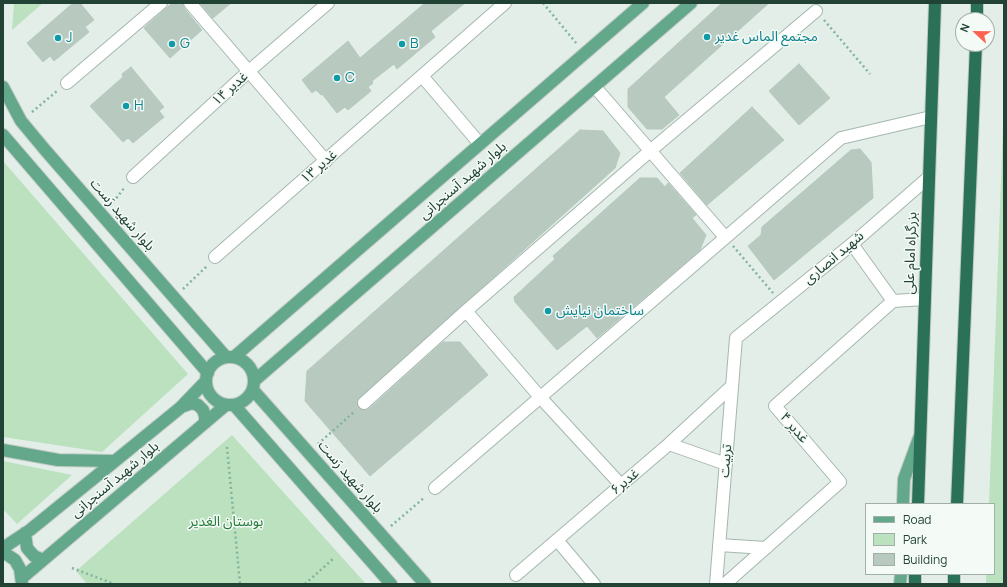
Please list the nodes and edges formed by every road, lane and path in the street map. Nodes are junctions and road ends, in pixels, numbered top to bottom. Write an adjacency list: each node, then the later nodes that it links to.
1 (161, 3): 15 (street)
2 (190, 3): 12 (street)
3 (328, 3): 12 (street, غدیر ۱۴)
4 (505, 3): 14 (street, غدیر ۱۳)
5 (543, 3): 11 (path)
6 (643, 3): 11 (main road, بلوار شهید آسنجرانی)
7 (691, 3): 17 (main road, بلوار شهید آسنجرانی)
8 (935, 3): 19 (highway, بزرگراه امام علی)
9 (816, 11): 13 (path); 23 (street)
10 (976, 52): 57 (highway)
11 (585, 54): 22 (main road, بلوار شهید آسنجرانی)
12 (249, 71): 24 (street); 25 (street, غدیر ۱۴)
13 (870, 74)
14 (422, 76): 22 (street); 24 (street, غدیر ۱۳)
15 (67, 83): 20 (path)
16 (3, 87): 18 (main road, بلوار شهید رَست)
17 (595, 87): 23 (street); 39 (main road, بلوار شهید آسنجرانی)
18 (8, 110): 20 (main road, بلوار شهید رَست)
19 (931, 117): 26 (highway, بزرگراه امام علی); 28 (street)
20 (21, 121): 27 (main road, بلوار شهید رَست)
21 (3, 135): 38 (main road)
22 (480, 144): 37 (main road, بلوار شهید آسنجرانی)
23 (650, 150): 28 (street); 35 (street)
24 (326, 161): 30 (street, غدیر ۱۳)
25 (133, 177): 27 (path)
26 (929, 177): 29 (street, شهید انصاری); 32 (highway, بزرگراه امام علی)
27 (103, 216): 31 (main road, بلوار شهید رَست)
28 (725, 237): 34 (path); 41 (street)
29 (852, 244): 33 (street); 34 (street, شهید انصاری)
30 (215, 258): 31 (path)
31 (174, 298): 37 (main road, بلوار شهید رَست)
32 (925, 299): 33 (street); 46 (highway, بزرگراه امام علی)
33 (893, 301): 63 (street, غدیر ۴)
34 (780, 302): 36 (street, شهید انصاری)
35 (466, 311): 41 (street); 42 (street)
36 (736, 338): 40 (street, تربیت)
37 (230, 357): 38 (main road); 39 (main road)
38 (207, 377): 43 (main road); 44 (main road, بلوار شهید آسنجرانی)
39 (254, 385): 43 (main road); 50 (main road, بلوار شهید رَست)
40 (732, 386): 47 (street, غدیر۶); 52 (street, تربیت)
41 (540, 397): 53 (street); 54 (street)
42 (364, 403): 50 (path)
43 (230, 405): 45 (main road, بلوار شهید آسنجرانی); 73 (main road)
44 (180, 408): 45 (main road); 51 (main road, بلوار شهید آسنجرانی)
45 (205, 423): 66 (main road, بلوار شهید آسنجرانی)
46 (920, 437): 55 (main road); 56 (highway, بزرگراه امام علی)
47 (669, 444): 52 (street); 53 (street, غدیر۶)
48 (227, 447): 71 (path)
49 (3, 450): 51 (main road)
50 (309, 453): 59 (main road, بلوار شهید رَست)
51 (115, 461): 58 (main road, بلوار شهید آسنجرانی)
52 (726, 464): 61 (street, تربیت)
53 (621, 485): 60 (street, غدیر۶)
54 (435, 488): 59 (path)
55 (903, 503)
56 (918, 503)
57 (957, 503)
58 (25, 533): 62 (main road, بلوار شهید آسنجرانی); 66 (main road)
59 (381, 534): 74 (main road, بلوار شهید رَست)
60 (557, 540): 68 (street, غدیر۶); 75 (street)
61 (719, 545): 63 (street); 76 (street, تربیت)
62 (3, 548)
63 (766, 548): 77 (street, غدیر ۴)
64 (3, 552): 69 (main road)
65 (334, 558): 72 (path)
66 (43, 560): 69 (main road, بلوار شهید آسنجرانی)
67 (72, 568): 70 (path)
68 (516, 575)
69 (22, 581)
70 (114, 584)
71 (240, 584)
72 (305, 584)
73 (391, 584)
74 (425, 584)
75 (594, 584)
76 (716, 584)
77 (725, 584)

